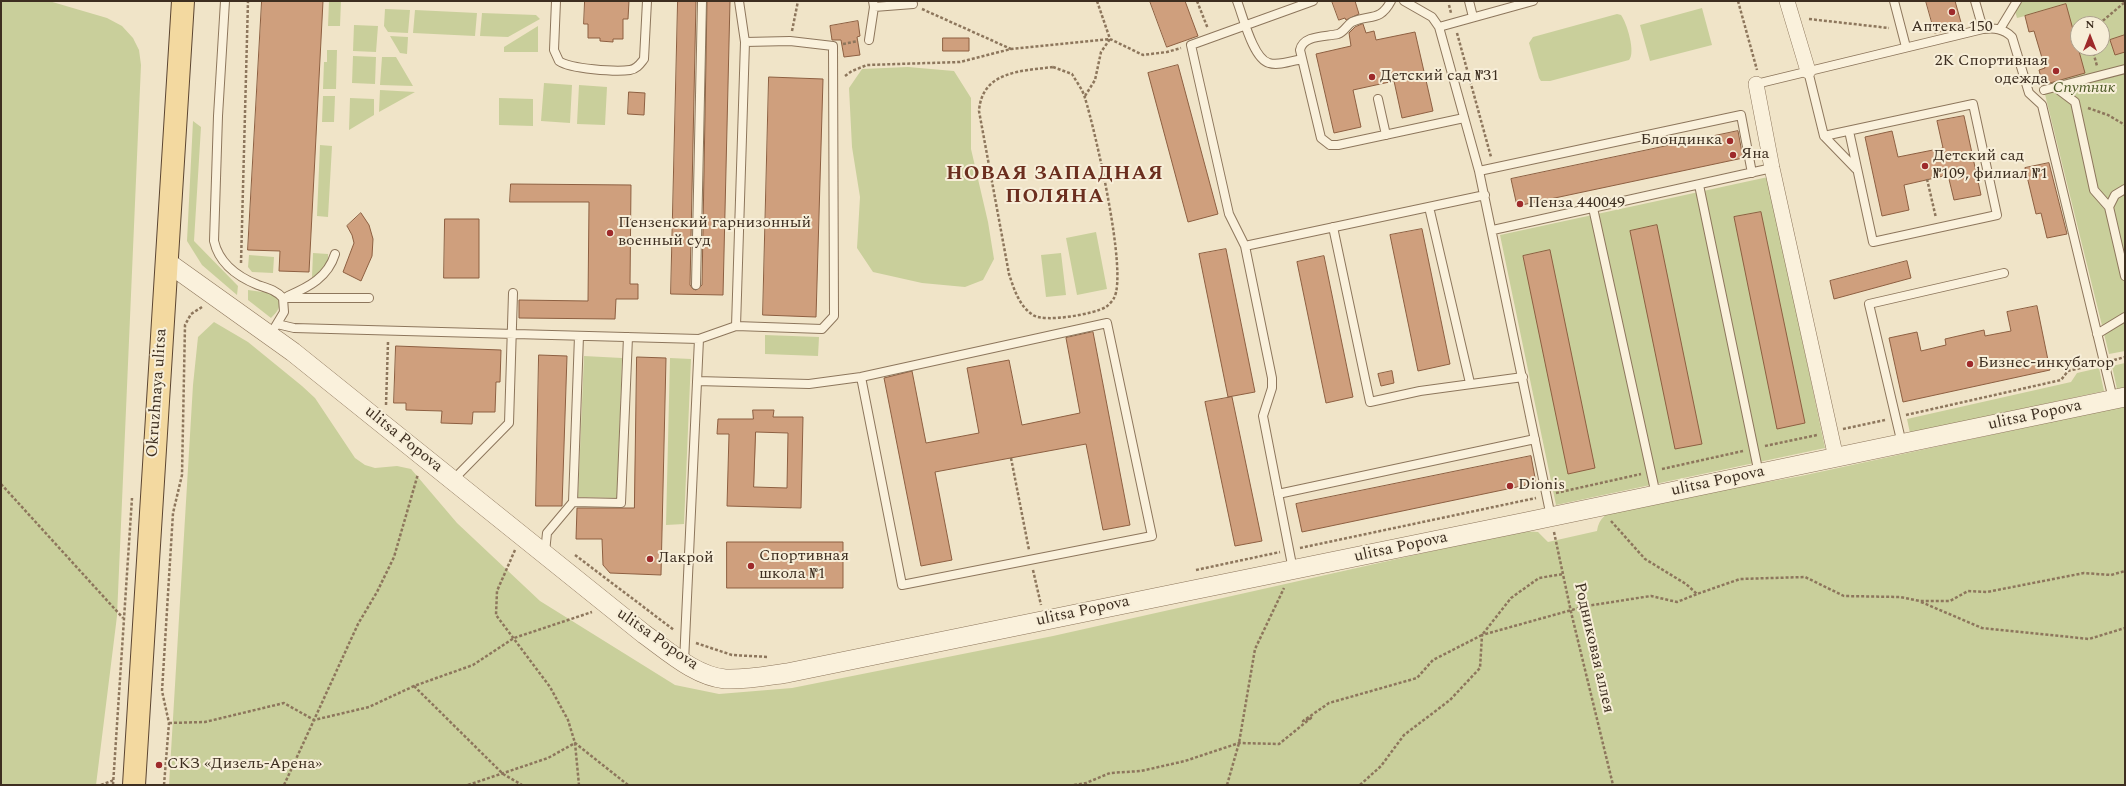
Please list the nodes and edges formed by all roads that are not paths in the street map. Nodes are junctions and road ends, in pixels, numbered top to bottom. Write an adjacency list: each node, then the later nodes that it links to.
1 (183, 1): 52 (main road, Okruzhnaya ulitsa)
2 (225, 1): 57 (lane)
3 (556, 1): 4 (lane)
4 (647, 1)
5 (702, 1): 55 (lane)
6 (739, 1): 25 (lane)
7 (1237, 1): 20 (lane)
8 (1312, 1): 20 (lane)
9 (1391, 1): 27 (lane)
10 (1404, 1): 21 (lane)
11 (1469, 1): 19 (lane)
12 (1532, 1): 19 (lane)
13 (1787, 1): 29 (street)
14 (1894, 1): 26 (lane)
15 (1975, 1): 22 (lane)
16 (2017, 1): 23 (lane)
17 (912, 3): 18 (lane)
18 (874, 4): 24 (lane)
19 (1474, 17): 21 (lane)
20 (1246, 25): 27 (lane); 50 (lane)
21 (1439, 27): 34 (lane)
22 (1983, 28): 23 (lane); 26 (lane)
23 (2000, 29): 63 (lane)
24 (869, 40)
25 (745, 42): 60 (lane); 60 (lane)
26 (1906, 47): 29 (lane)
27 (1302, 59): 36 (lane)
28 (2125, 69): 31 (lane)
29 (1808, 71): 30 (lane); 37 (lane)
30 (1756, 84): 38 (street)
31 (2055, 87): 32 (lane); 46 (lane)
32 (2044, 90)
33 (1378, 99): 36 (lane)
34 (1464, 118): 36 (lane); 40 (lane)
35 (1849, 131): 37 (lane); 39 (lane); 39 (lane)
36 (1386, 135)
37 (1824, 136): 39 (lane)
38 (1772, 168): 41 (lane); 74 (street)
39 (1857, 170)
40 (1479, 171): 41 (lane); 44 (lane)
41 (1752, 173): 42 (lane)
42 (1699, 185): 47 (lane); 75 (lane)
43 (2125, 189): 46 (lane)
44 (1485, 195): 45 (lane); 49 (lane)
45 (1429, 207): 48 (lane); 70 (lane)
46 (2109, 207): 54 (lane)
47 (1593, 208): 49 (lane); 78 (lane)
48 (1333, 227): 50 (lane); 70 (lane)
49 (1493, 230): 68 (lane)
50 (1245, 246): 77 (lane)
51 (335, 254): 57 (lane)
52 (167, 262): 61 (street, ulitsa Popova); 84 (main road, Okruzhnaya ulitsa)
53 (2004, 273): 73 (lane)
54 (2125, 276)
55 (696, 285)
56 (513, 293): 62 (lane)
57 (283, 298): 58 (lane); 61 (lane)
58 (369, 298)
59 (2125, 317): 63 (lane)
60 (736, 326): 66 (lane)
61 (273, 329): 62 (lane); 76 (street, ulitsa Popova)
62 (512, 334): 64 (lane); 76 (lane)
63 (2097, 334): 71 (lane)
64 (579, 336): 65 (lane); 79 (lane)
65 (628, 337): 66 (lane); 79 (lane)
66 (699, 339): 69 (lane)
67 (861, 377): 67 (lane); 69 (lane)
68 (1523, 377): 70 (lane); 72 (lane)
69 (697, 381): 83 (lane)
70 (1470, 383)
71 (2119, 398): 73 (street, ulitsa Popova)
72 (1536, 439): 77 (lane); 80 (lane)
73 (1902, 444): 74 (street, ulitsa Popova)
74 (1836, 458): 75 (street, ulitsa Popova)
75 (1759, 474): 78 (street, ulitsa Popova)
76 (452, 480): 81 (street, ulitsa Popova)
77 (1278, 494): 82 (lane)
78 (1656, 495): 80 (street, ulitsa Popova)
79 (573, 502): 81 (lane)
80 (1551, 517): 82 (street, ulitsa Popova)
81 (545, 555): 83 (street, ulitsa Popova)
82 (1293, 570): 83 (street, ulitsa Popova)
83 (684, 662)
84 (124, 782)

